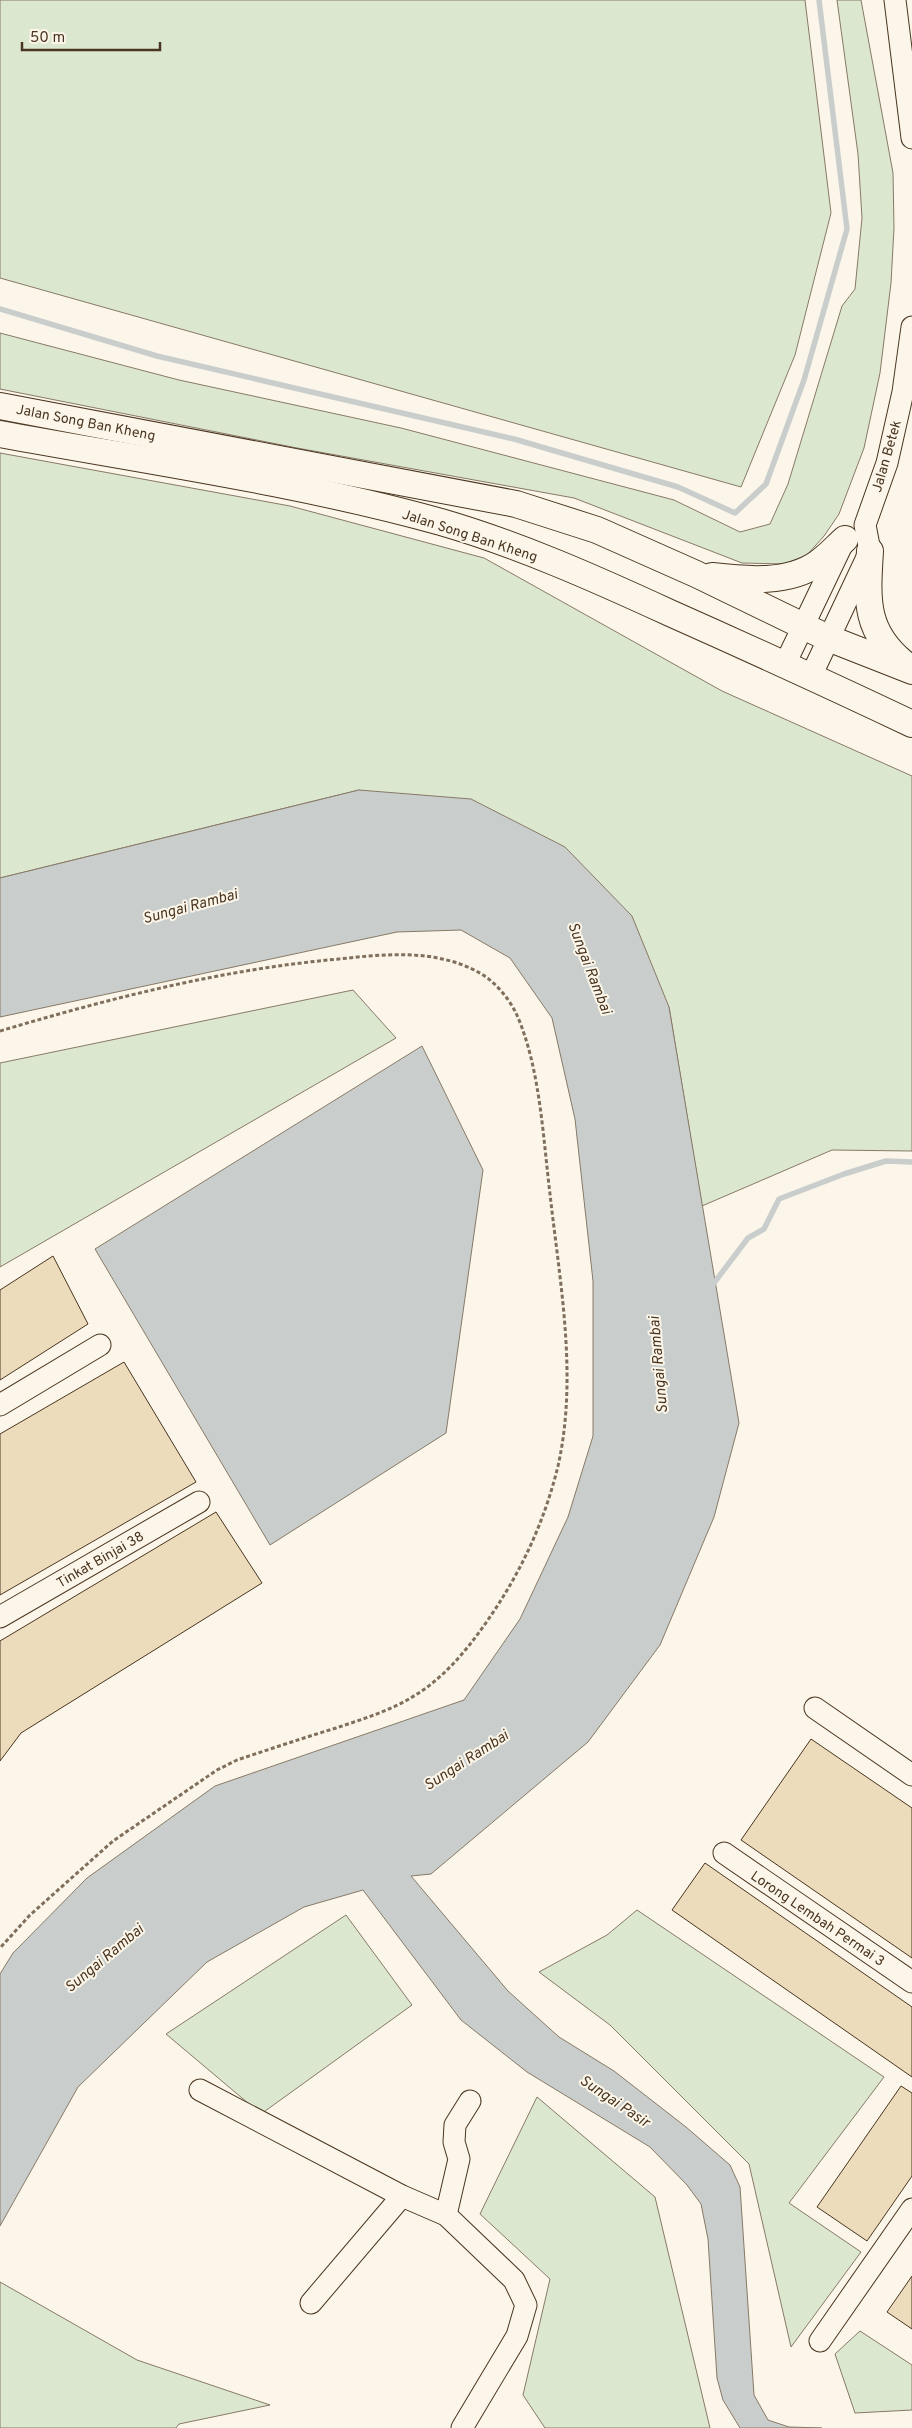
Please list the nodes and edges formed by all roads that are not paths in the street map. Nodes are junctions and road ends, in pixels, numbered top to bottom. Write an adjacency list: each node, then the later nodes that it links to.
1 (895, 0): 2 (street)
2 (907, 42): 3 (street)
3 (912, 138)
4 (912, 327): 7 (street, Jalan Betek)
5 (0, 406): 9 (main road, Jalan Song Ban Kheng)
6 (0, 434): 12 (main road, Jalan Song Ban Kheng)
7 (855, 532): 8 (street); 9 (main road); 10 (street, Jalan Betek)
8 (870, 551): 11 (street); 13 (main road)
9 (696, 574): 10 (main road, Jalan Song Ban Kheng)
10 (802, 626): 11 (main road, Jalan Song Ban Kheng); 12 (street, Jalan Betek)
11 (828, 638): 13 (main road, Jalan Song Ban Kheng); 14 (street)
12 (785, 664): 14 (main road, Jalan Song Ban Kheng)
13 (912, 670)
14 (811, 676): 15 (main road, Jalan Song Ban Kheng)
15 (912, 724)
16 (100, 1345): 17 (street)
17 (0, 1405)
18 (199, 1502): 19 (street, Tinkat Binjai 38)
19 (0, 1617)
20 (815, 1708): 21 (street)
21 (912, 1776)
22 (724, 1853): 23 (street, Lorong Lembah Permai 3)
23 (912, 1982)
24 (200, 2090): 26 (street)
25 (470, 2101): 28 (street)
26 (402, 2196): 28 (street); 29 (street)
27 (912, 2209): 30 (street)
28 (446, 2215): 31 (street)
29 (311, 2303)
30 (820, 2341)
31 (462, 2428)

